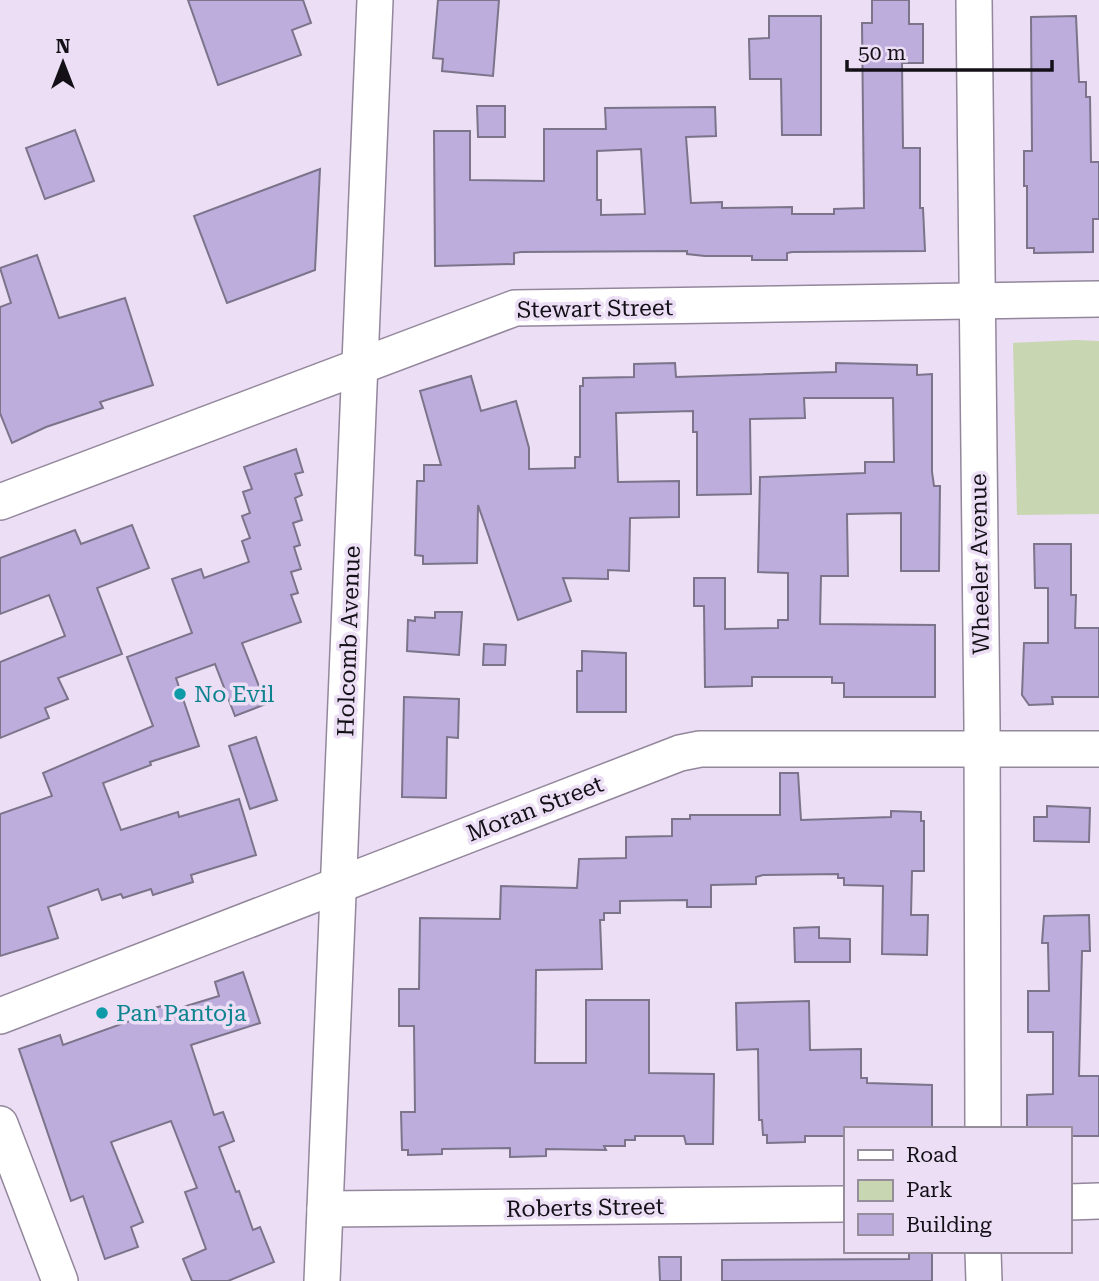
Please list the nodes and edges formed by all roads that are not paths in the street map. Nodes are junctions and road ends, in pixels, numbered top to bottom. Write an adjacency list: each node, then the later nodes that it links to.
1 (374, 0): 5 (street, Holcomb Avenue)
2 (974, 0): 4 (street, Wheeler Avenue)
3 (1099, 299): 4 (street, Stewart Street)
4 (976, 301): 5 (street, Stewart Street); 8 (street, Wheeler Avenue)
5 (359, 366): 6 (street, Stewart Street); 9 (street, Holcomb Avenue)
6 (0, 502)
7 (1099, 749): 8 (street, Moran Street)
8 (982, 750): 9 (street, Moran Street); 12 (street, Wheeler Avenue)
9 (339, 884): 10 (street, Moran Street); 16 (street, Holcomb Avenue)
10 (0, 1016)
11 (0, 1124): 18 (street)
12 (983, 1127)
13 (1099, 1201): 14 (street)
14 (1071, 1202)
15 (844, 1204): 16 (street, Roberts Street)
16 (325, 1209): 19 (street, Holcomb Avenue)
17 (983, 1253): 20 (street)
18 (60, 1281)
19 (322, 1281)
20 (984, 1281)

